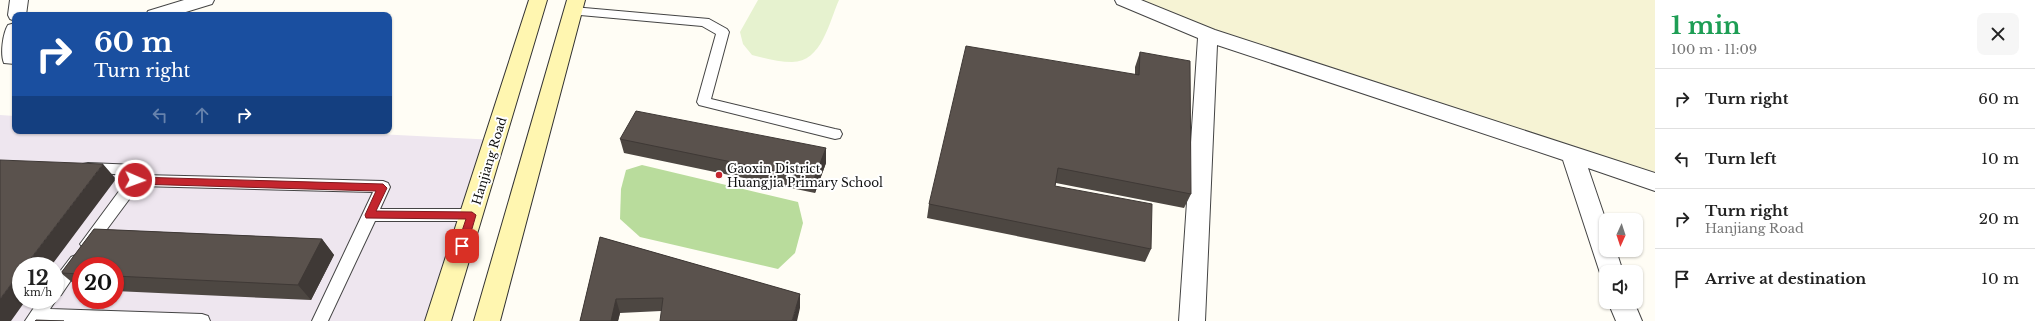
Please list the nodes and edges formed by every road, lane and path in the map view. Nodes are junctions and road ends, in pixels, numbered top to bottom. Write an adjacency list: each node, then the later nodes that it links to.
1 (19, 0): 6 (street)
2 (205, 0): 7 (street)
3 (538, 0): 17 (main road, Hanjiang Road)
4 (1124, 0): 8 (street)
5 (574, 5): 11 (lane); 26 (main road)
6 (17, 12)
7 (165, 12)
8 (1208, 35): 12 (street); 27 (street)
9 (12, 44): 10 (street)
10 (9, 58)
11 (835, 134)
12 (1573, 156): 15 (street); 18 (street)
13 (76, 168): 14 (lane)
14 (135, 180): 16 (lane); 19 (lane)
15 (1655, 182)
16 (370, 215): 17 (lane); 24 (lane)
17 (472, 215): 25 (main road, Hanjiang Road)
18 (1609, 265)
19 (64, 278)
20 (41, 309): 22 (lane)
21 (1624, 309): 28 (street)
22 (34, 318): 23 (lane)
23 (202, 321)
24 (320, 321)
25 (438, 321)
26 (487, 321)
27 (1192, 321)
28 (1629, 321)

